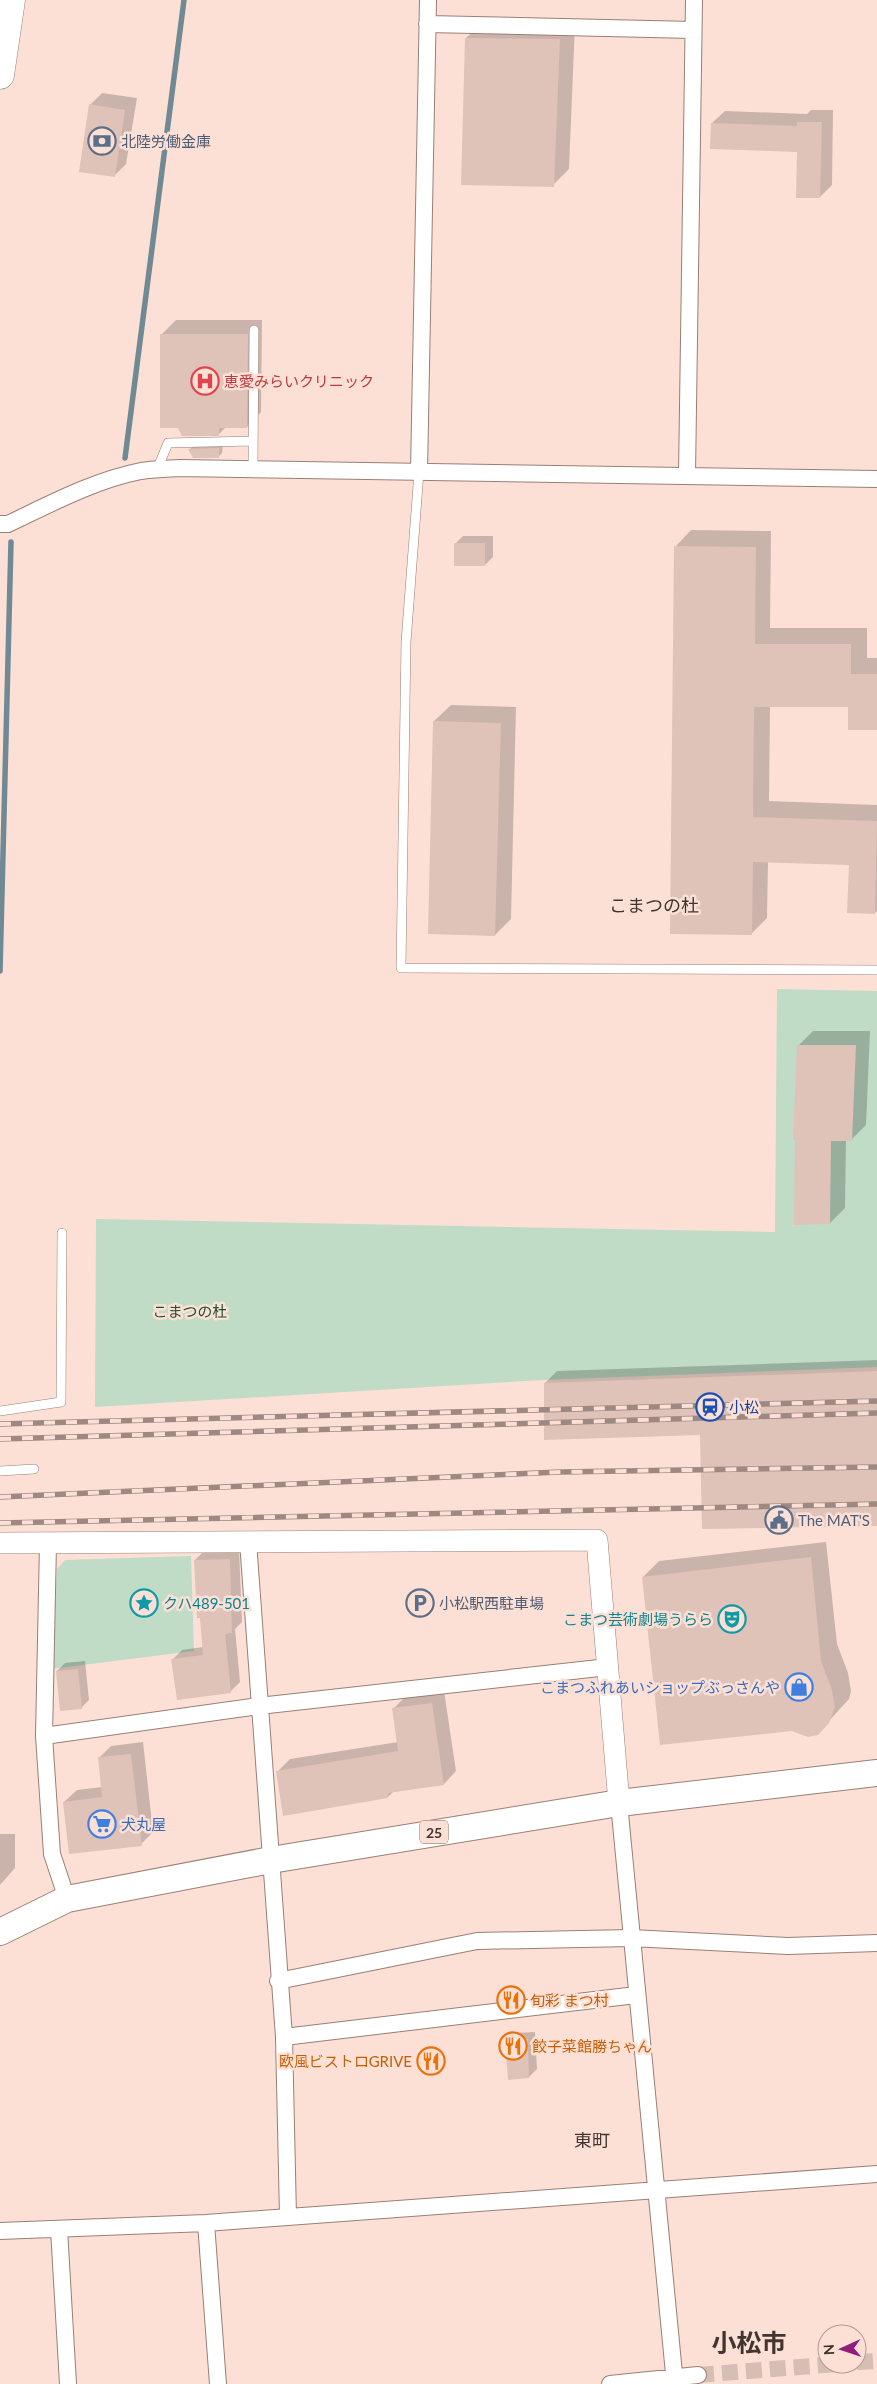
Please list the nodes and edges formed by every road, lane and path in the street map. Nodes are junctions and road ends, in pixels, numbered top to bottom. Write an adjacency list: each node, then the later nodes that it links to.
1 (11, 0): 6 (highway)
2 (428, 0): 4 (street)
3 (694, 0): 5 (street)
4 (427, 24): 5 (street); 11 (street)
5 (694, 30): 12 (street)
6 (0, 75)
7 (254, 330): 8 (lane)
8 (253, 441): 9 (lane); 10 (lane)
9 (253, 469): 10 (street); 11 (street)
10 (157, 470): 14 (street)
11 (419, 472): 12 (street); 15 (lane)
12 (687, 475): 13 (street)
13 (877, 479)
14 (0, 524)
15 (877, 970)
16 (62, 1234): 17 (lane)
17 (4, 1411)
18 (34, 1470): 19 (lane)
19 (3, 1471)
20 (248, 1541): 22 (street); 23 (street); 24 (street)
21 (0, 1543): 22 (street)
22 (48, 1543): 25 (street)
23 (608, 1667): 24 (street); 27 (street)
24 (258, 1706): 25 (street); 28 (street)
25 (44, 1736): 29 (street)
26 (877, 1773): 27 (main road, 25)
27 (619, 1803): 28 (main road, 25); 31 (street)
28 (271, 1860): 29 (main road, 25); 33 (street)
29 (67, 1899): 30 (main road, 25)
30 (0, 1932)
31 (631, 1938): 32 (street); 33 (street); 34 (street)
32 (877, 1943)
33 (278, 1981): 35 (street)
34 (636, 1995): 35 (street); 37 (street)
35 (284, 2037): 38 (street)
36 (877, 2174): 37 (street)
37 (658, 2190): 38 (street); 43 (street)
38 (288, 2217): 39 (street)
39 (206, 2223): 40 (street); 45 (street)
40 (59, 2230): 41 (street); 44 (street)
41 (0, 2231)
42 (698, 2375): 43 (street)
43 (675, 2380): 46 (street)
44 (68, 2384)
45 (218, 2384)
46 (610, 2384)

